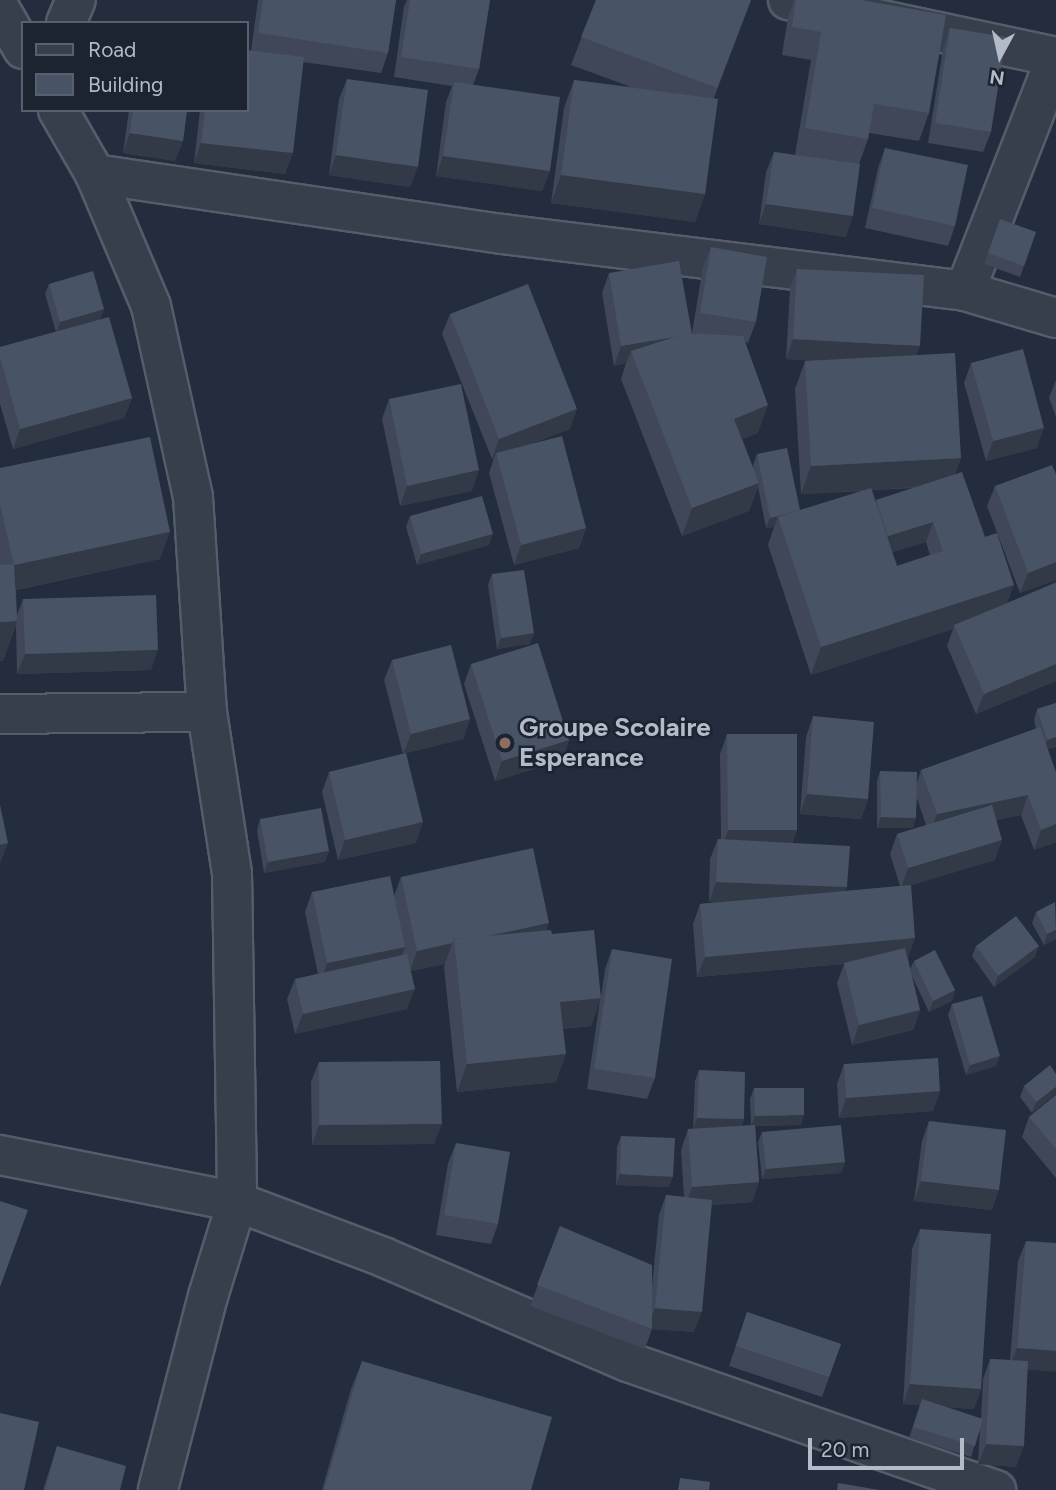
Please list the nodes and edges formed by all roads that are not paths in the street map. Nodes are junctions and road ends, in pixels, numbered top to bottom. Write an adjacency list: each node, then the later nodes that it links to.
1 (76, 0): 4 (street)
2 (788, 0): 6 (street)
3 (0, 9): 5 (street)
4 (67, 21)
5 (21, 46)
6 (1056, 57): 9 (street)
7 (59, 112): 8 (street)
8 (94, 174): 9 (street); 11 (street)
9 (965, 291): 10 (street)
10 (1056, 318)
11 (207, 712): 12 (street); 14 (street)
12 (0, 714)
13 (0, 1155): 14 (street)
14 (237, 1202): 15 (street); 16 (street)
15 (158, 1490)
16 (996, 1490)

